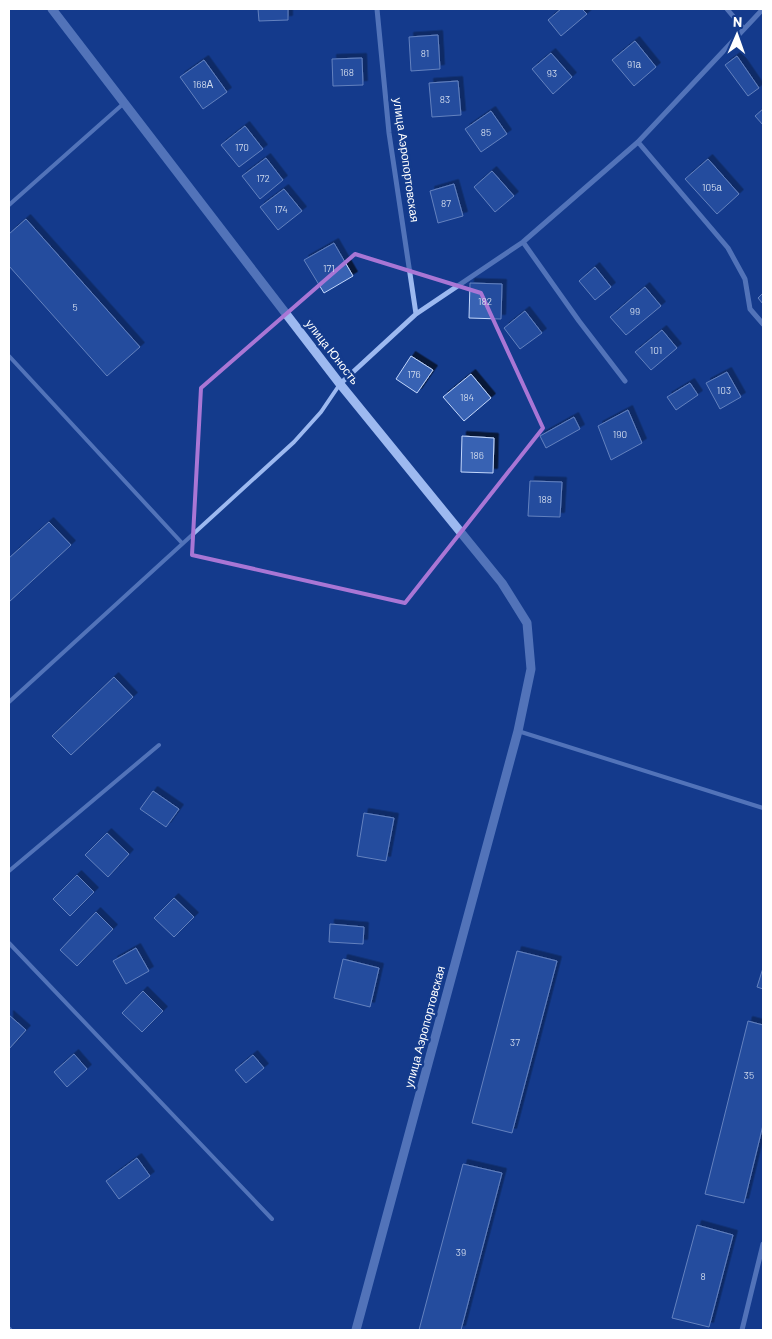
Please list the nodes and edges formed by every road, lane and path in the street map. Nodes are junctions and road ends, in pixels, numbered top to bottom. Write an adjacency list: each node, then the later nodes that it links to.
1 (52, 9): 6 (street, улица Юность)
2 (376, 9): 10 (street, улица Аэропортовская)
3 (727, 9): 5 (street)
4 (763, 9): 5 (street)
5 (744, 29): 7 (street)
6 (124, 103): 8 (lane); 14 (street, улица Юность)
7 (638, 142): 9 (street); 11 (street)
8 (9, 205)
9 (523, 242): 10 (street); 13 (street)
10 (416, 314): 14 (street)
11 (763, 324)
12 (9, 356): 15 (lane)
13 (625, 381)
14 (340, 384): 15 (lane); 17 (street, улица Юность)
15 (182, 543): 16 (lane)
16 (9, 702)
17 (518, 731): 19 (lane); 24 (street, улица Аэропортовская)
18 (159, 745): 20 (lane)
19 (763, 808)
20 (9, 871)
21 (9, 943): 22 (lane)
22 (272, 1220)
23 (763, 1244): 25 (street)
24 (356, 1330)
25 (742, 1330)

